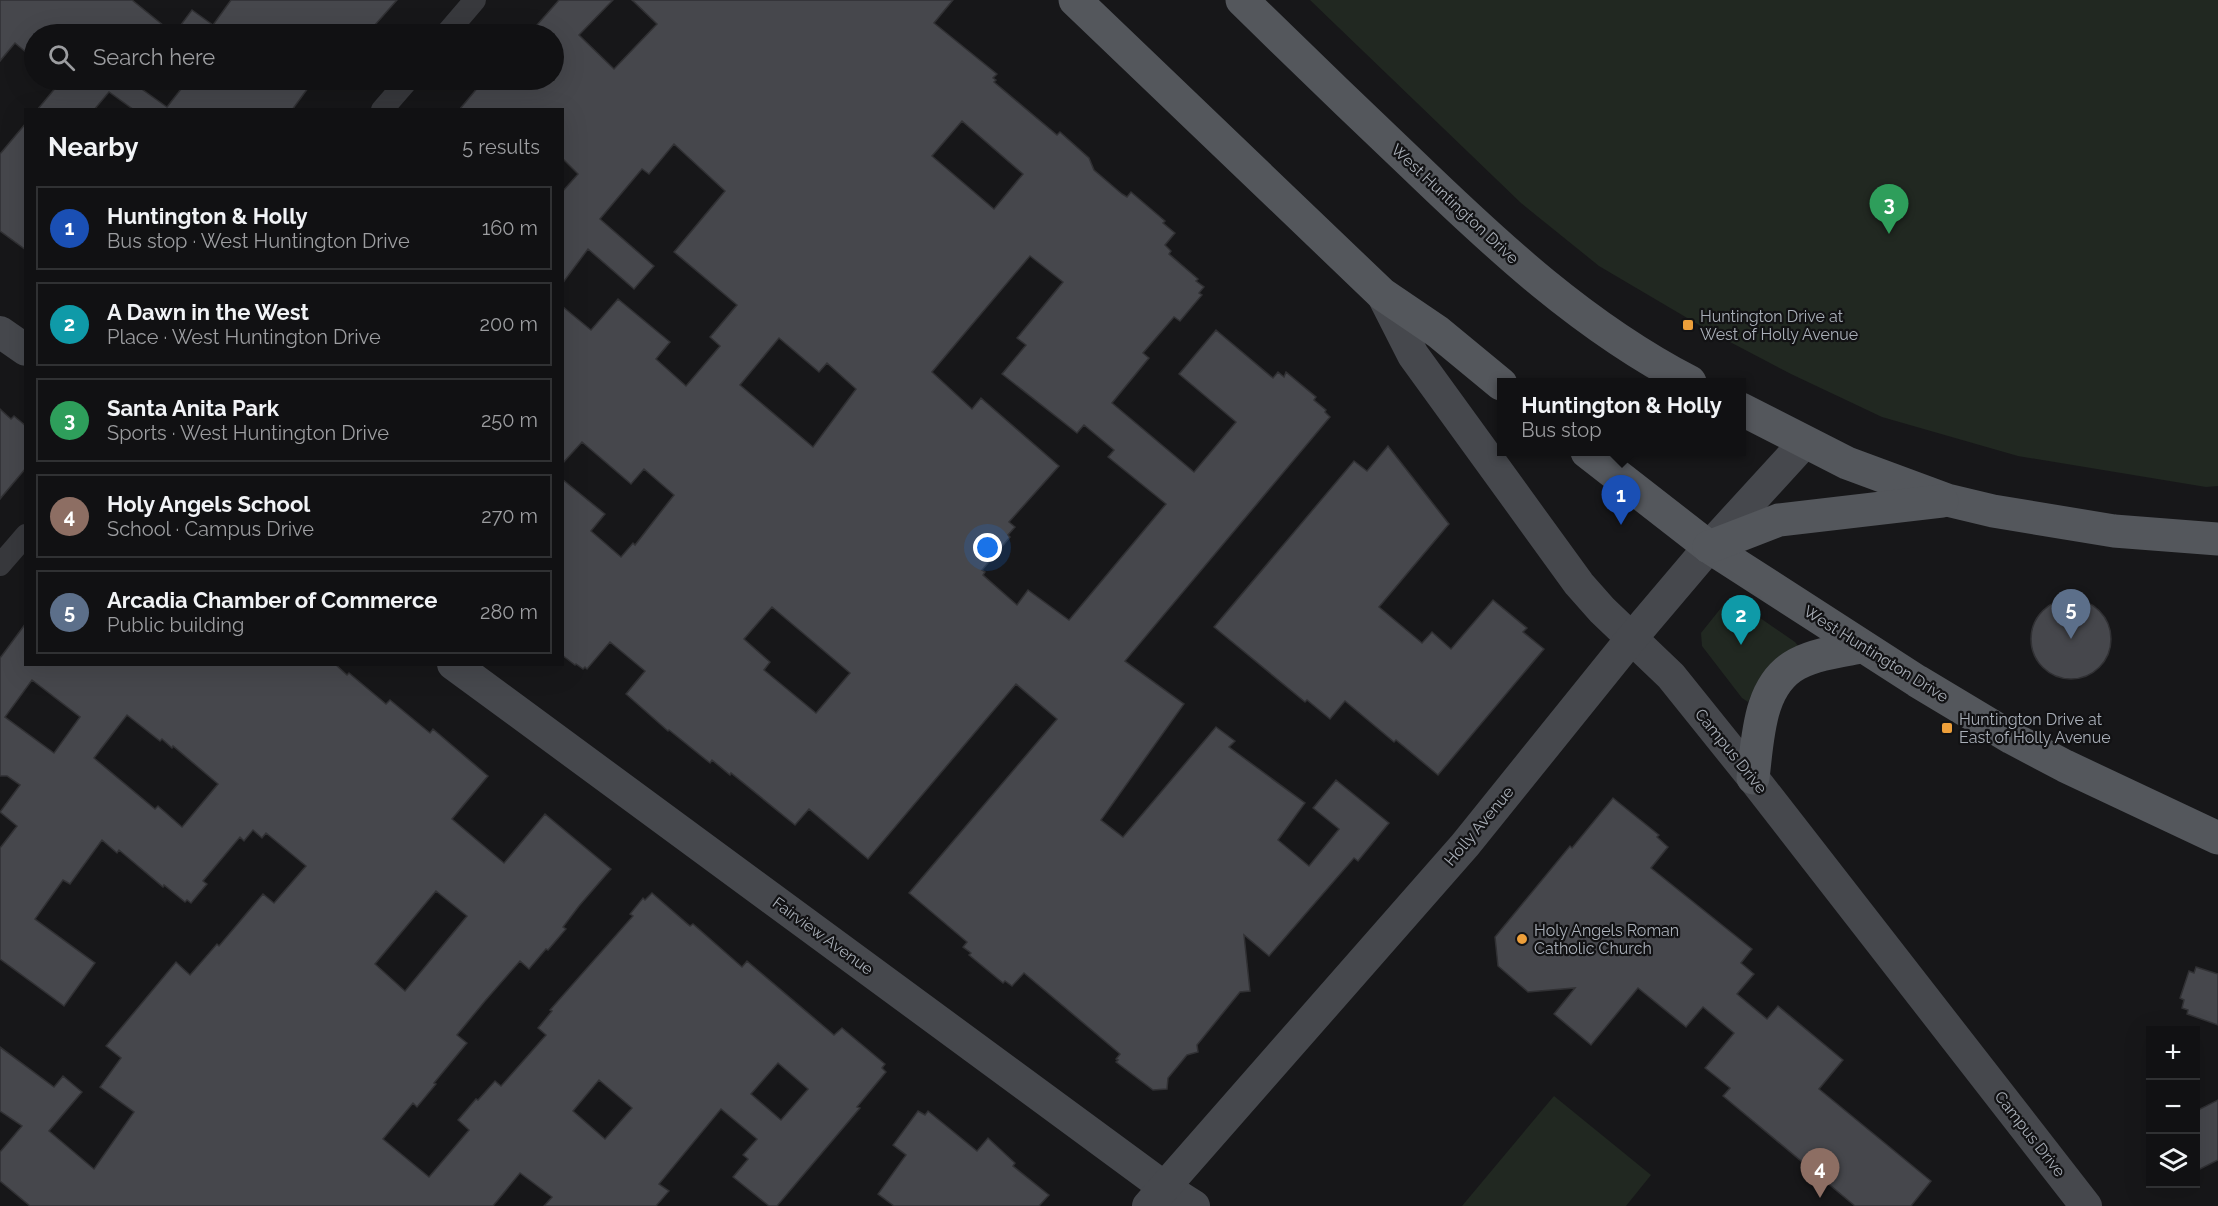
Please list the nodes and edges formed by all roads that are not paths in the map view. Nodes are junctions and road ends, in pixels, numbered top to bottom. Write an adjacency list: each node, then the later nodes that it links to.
1 (475, 0): 4 (street)
2 (1075, 0): 7 (main road)
3 (1242, 0): 10 (main road, West Huntington Drive)
4 (455, 24)
5 (399, 90): 6 (street)
6 (384, 108)
7 (1382, 294): 11 (main road); 20 (street, Campus Drive)
8 (0, 332): 9 (street)
9 (24, 349)
10 (1683, 378)
11 (1497, 381)
12 (1746, 412): 13 (main road)
13 (1805, 442): 15 (main road); 18 (street, Holly Avenue)
14 (1592, 456): 18 (main road, West Huntington Drive)
15 (1947, 500): 17 (main road); 18 (main road)
16 (24, 537): 19 (street)
17 (2218, 539)
18 (1709, 547): 20 (street, Holly Avenue); 21 (main road, West Huntington Drive)
19 (0, 565)
20 (1631, 639): 23 (street, Campus Drive); 25 (street, Holly Avenue)
21 (1861, 647): 23 (main road); 24 (main road, West Huntington Drive)
22 (456, 666): 25 (street, Fairview Avenue)
23 (1753, 778): 27 (street, Campus Drive)
24 (2218, 838)
25 (1156, 1196): 26 (street, Fairview Avenue)
26 (1194, 1206)
27 (2086, 1206)

